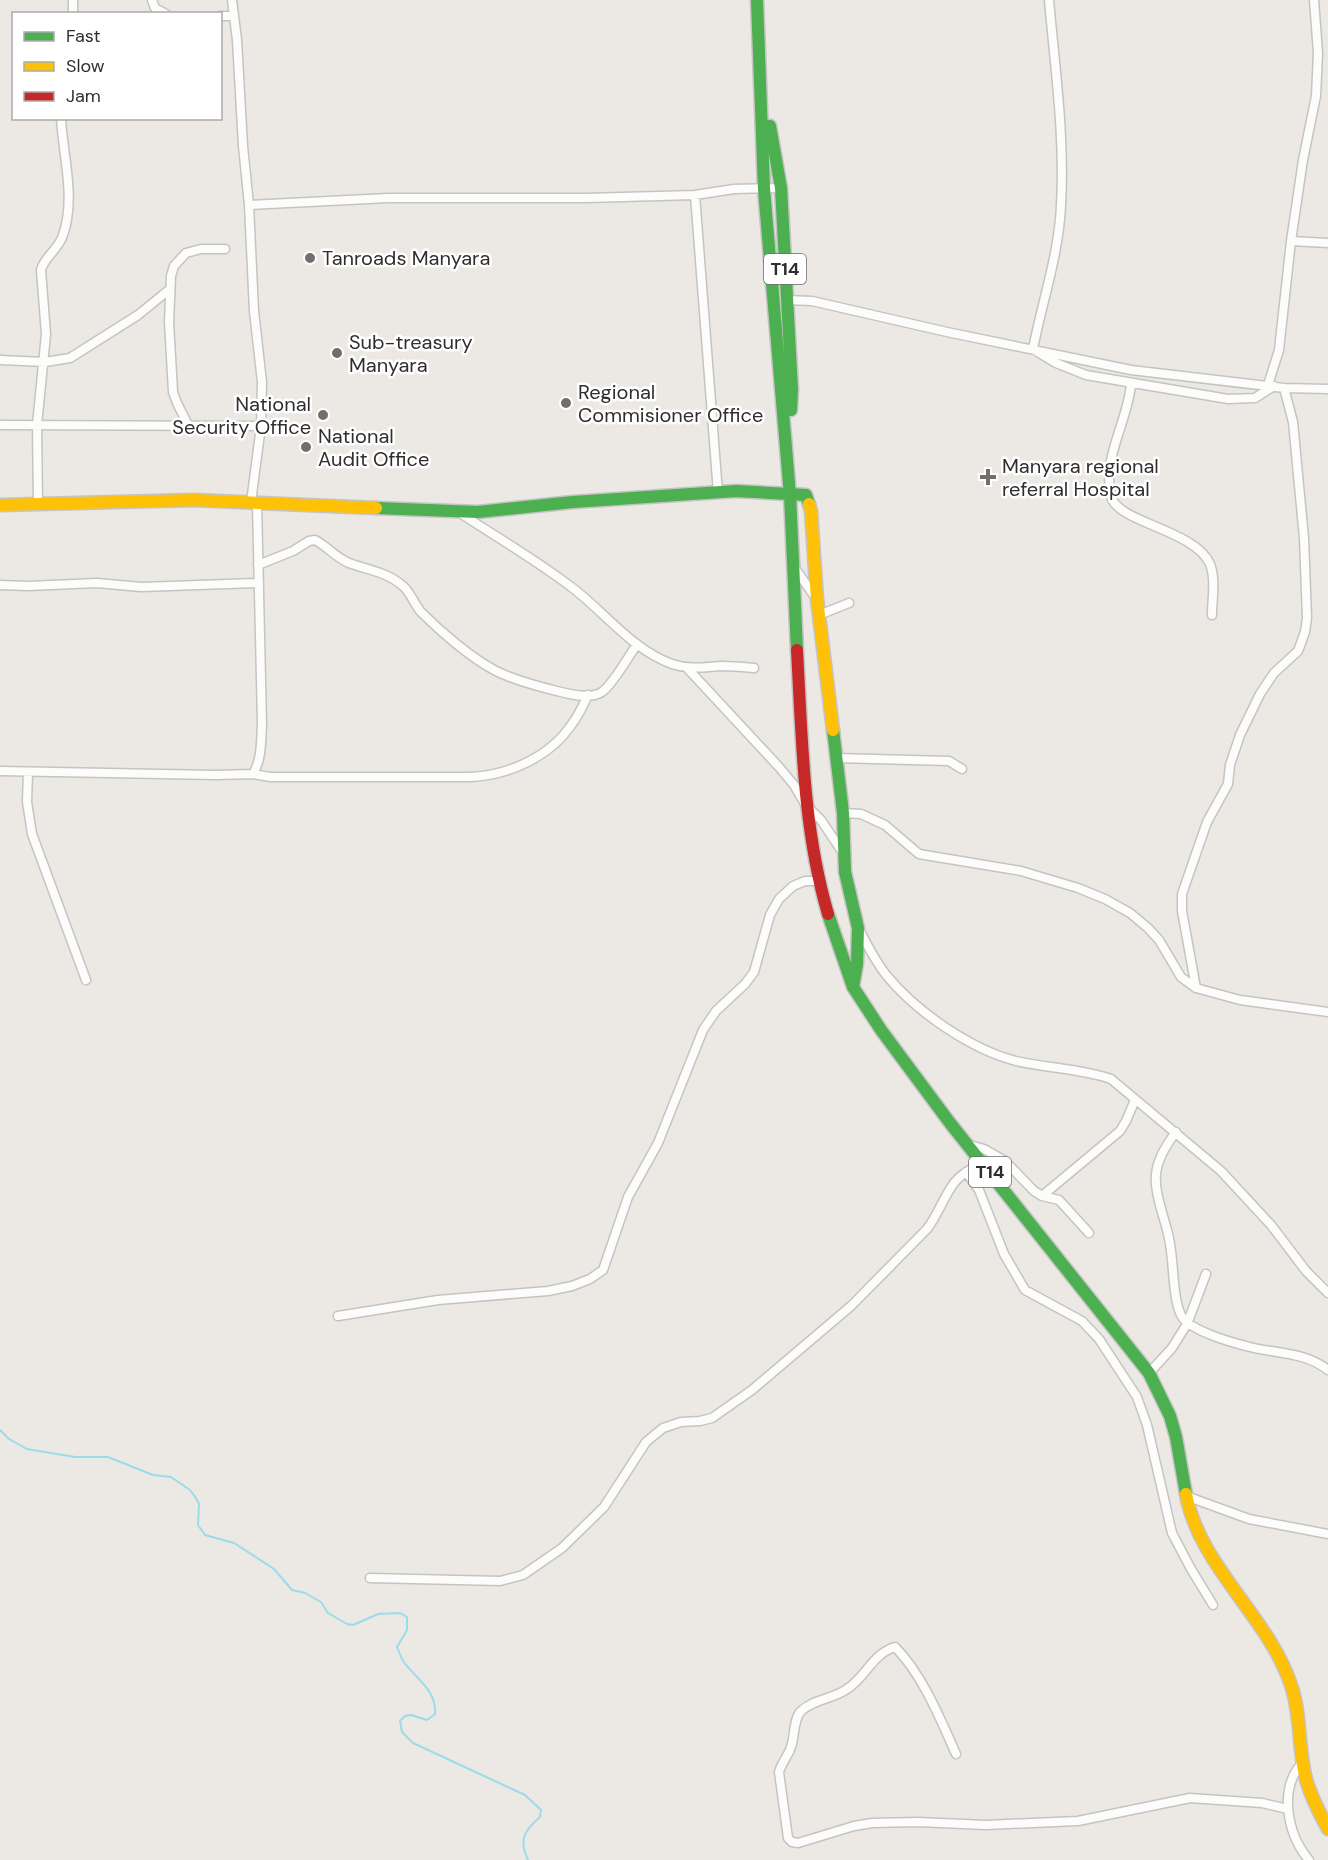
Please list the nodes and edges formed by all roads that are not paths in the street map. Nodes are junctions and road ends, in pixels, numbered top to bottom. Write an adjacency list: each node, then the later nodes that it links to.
1 (152, 0): 6 (street)
2 (232, 0): 8 (street)
3 (757, 0): 9 (main road, T14)
4 (1049, 0): 20 (street)
5 (1314, 0): 15 (street)
6 (162, 12)
7 (222, 16): 8 (street)
8 (234, 16): 14 (street)
9 (761, 70): 11 (main road, T14); 12 (main road, T14)
10 (60, 120): 22 (street)
11 (781, 188): 12 (street); 19 (main road, T14)
12 (764, 189): 13 (street); 19 (main road, T14)
13 (695, 195): 14 (street); 31 (street)
14 (249, 205): 29 (street)
15 (1291, 241): 16 (street); 24 (street)
16 (1328, 243)
17 (225, 249): 18 (street)
18 (170, 289): 22 (street); 30 (street)
19 (780, 300): 20 (street); 32 (main road, T14)
20 (1033, 349): 23 (street); 24 (street)
21 (0, 360): 22 (street)
22 (45, 362): 28 (street)
23 (1131, 384): 24 (street); 44 (street)
24 (1271, 386): 25 (street)
25 (1284, 388): 26 (street); 61 (street)
26 (1328, 389)
27 (0, 425): 28 (street)
28 (37, 425): 30 (street); 34 (street)
29 (261, 426): 30 (street); 33 (street)
30 (189, 427)
31 (718, 493): 32 (main road); 36 (main road)
32 (790, 495): 38 (main road, T14); 41 (main road)
33 (254, 502): 34 (main road); 36 (main road); 37 (street)
34 (38, 504): 35 (main road)
35 (0, 505)
36 (456, 511): 45 (street)
37 (258, 565): 39 (street); 48 (street)
38 (793, 565): 41 (street); 54 (main road, T14)
39 (259, 583): 40 (street); 53 (street)
40 (0, 585)
41 (817, 599): 43 (main road)
42 (849, 603): 43 (street)
43 (819, 615): 49 (main road)
44 (1212, 615)
45 (637, 644): 47 (street); 48 (street)
46 (754, 668): 47 (street)
47 (688, 669): 54 (street)
48 (588, 695): 53 (street)
49 (835, 758): 50 (street); 55 (main road)
50 (962, 769)
51 (0, 771): 52 (street)
52 (28, 772): 53 (street); 59 (street)
53 (253, 774)
54 (805, 804): 56 (street); 57 (main road, T14)
55 (843, 813): 56 (main road); 61 (street)
56 (843, 853): 58 (main road)
57 (819, 881): 60 (main road, T14); 72 (street)
58 (858, 928): 60 (main road); 63 (street)
59 (86, 980)
60 (853, 987): 65 (main road, T14)
61 (1196, 988): 62 (street)
62 (1328, 1012)
63 (1135, 1100): 64 (street); 68 (street)
64 (1176, 1132): 71 (street); 73 (street)
65 (967, 1144): 66 (main road, T14); 68 (street)
66 (982, 1163): 67 (street); 75 (main road, T14)
67 (966, 1172): 78 (street); 79 (street)
68 (1042, 1196): 69 (street)
69 (1089, 1233)
70 (1206, 1274): 73 (street)
71 (1328, 1293)
72 (338, 1316)
73 (1187, 1324): 74 (street); 75 (street)
74 (1328, 1370)
75 (1149, 1373): 76 (main road, T14)
76 (1186, 1496): 77 (street); 81 (main road, T14)
77 (1328, 1534)
78 (370, 1578)
79 (1213, 1605)
80 (956, 1754): 82 (street)
81 (1303, 1762): 82 (street); 83 (main road, T14)
82 (1288, 1809): 84 (street)
83 (1328, 1829)
84 (1309, 1860)

